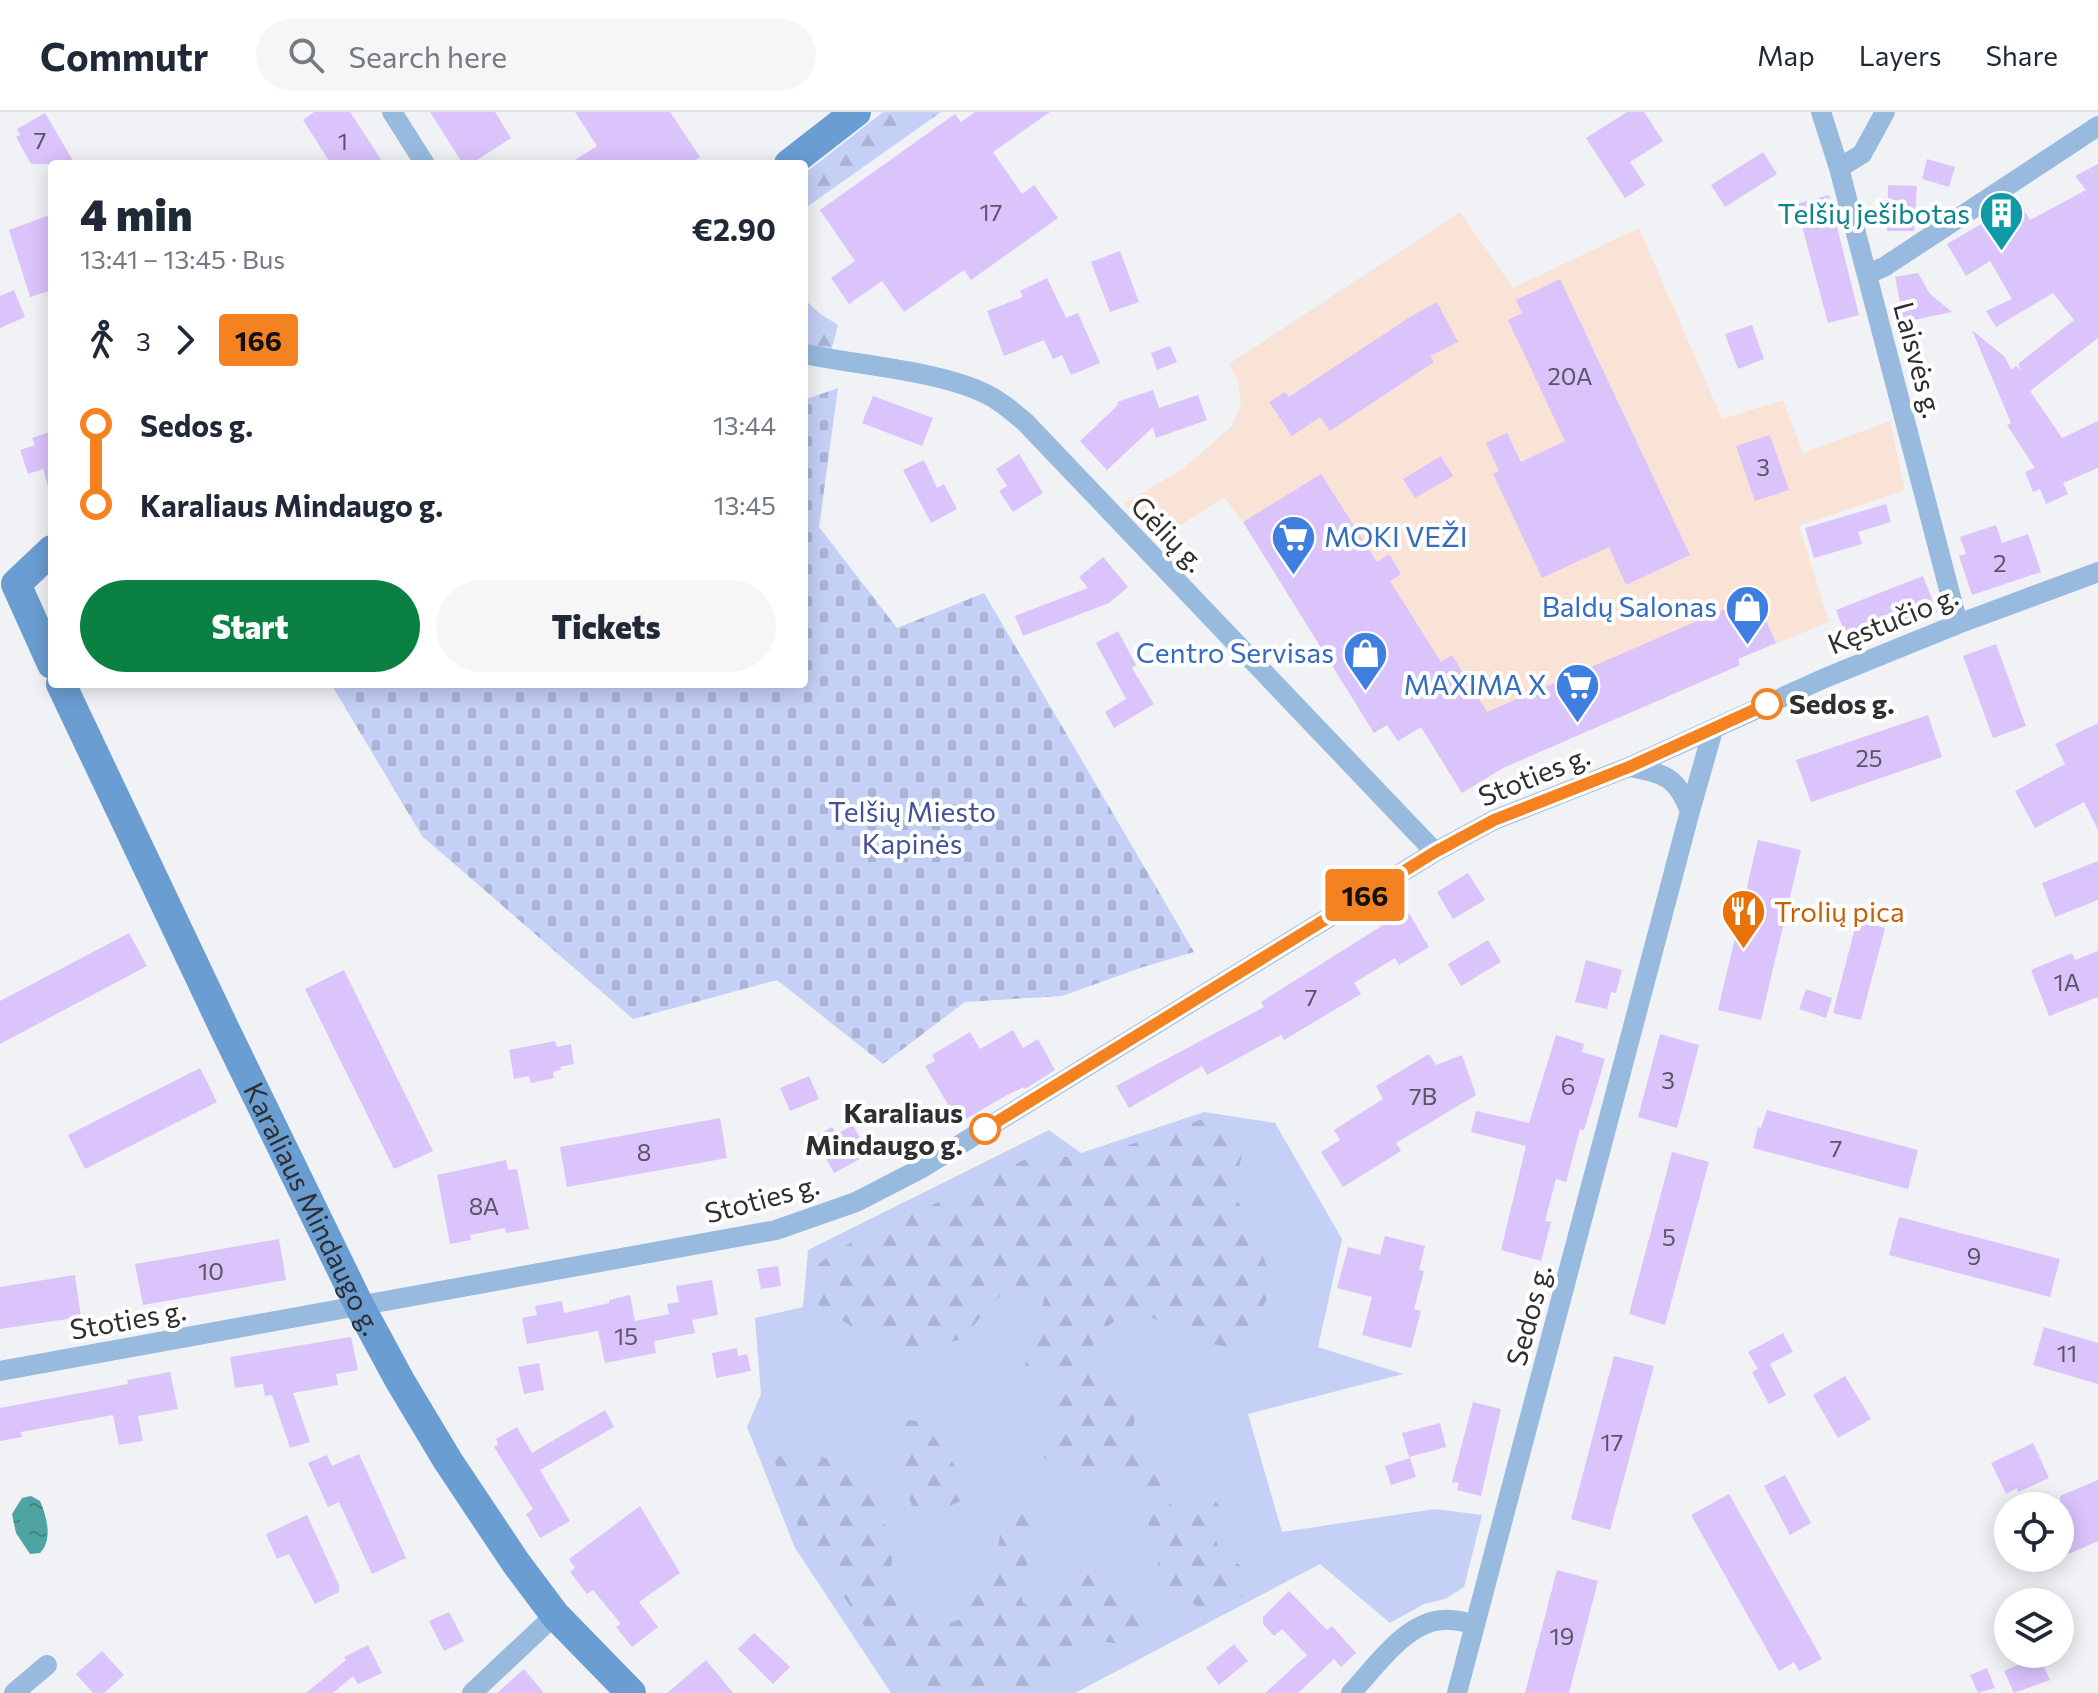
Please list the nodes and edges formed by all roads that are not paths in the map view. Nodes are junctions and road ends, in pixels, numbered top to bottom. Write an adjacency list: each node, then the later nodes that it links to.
1 (392, 112): 6 (street)
2 (856, 112): 7 (main road)
3 (1821, 112): 8 (street, Laisvės g.)
4 (1885, 112): 8 (street)
5 (2098, 126): 9 (street)
6 (422, 160)
7 (794, 160)
8 (1839, 168): 9 (street, Laisvės g.)
9 (1867, 274): 14 (street, Laisvės g.)
10 (808, 355): 20 (street, Gėlių g.)
11 (48, 553): 13 (main road)
12 (2098, 572): 14 (street, Kęstučio g.)
13 (8, 584): 15 (main road)
14 (1958, 624): 17 (street, Kęstučio g.)
15 (48, 657)
16 (63, 688): 21 (main road, Karaliaus Mindaugo g.)
17 (1713, 730): 18 (street, Stoties g.); 19 (street, Sedos g.)
18 (1629, 767): 19 (street); 20 (street, Stoties g.)
19 (1690, 811): 24 (street, Sedos g.)
20 (1435, 852): 21 (street, Stoties g.)
21 (360, 1307): 22 (street, Stoties g.); 23 (main road, Karaliaus Mindaugo g.)
22 (0, 1371)
23 (555, 1615): 27 (street); 28 (main road, Karaliaus Mindaugo g.)
24 (1474, 1624): 29 (street); 30 (street, Sedos g.)
25 (47, 1665): 26 (street)
26 (14, 1693)
27 (472, 1693)
28 (631, 1693)
29 (1351, 1693)
30 (1457, 1693)

